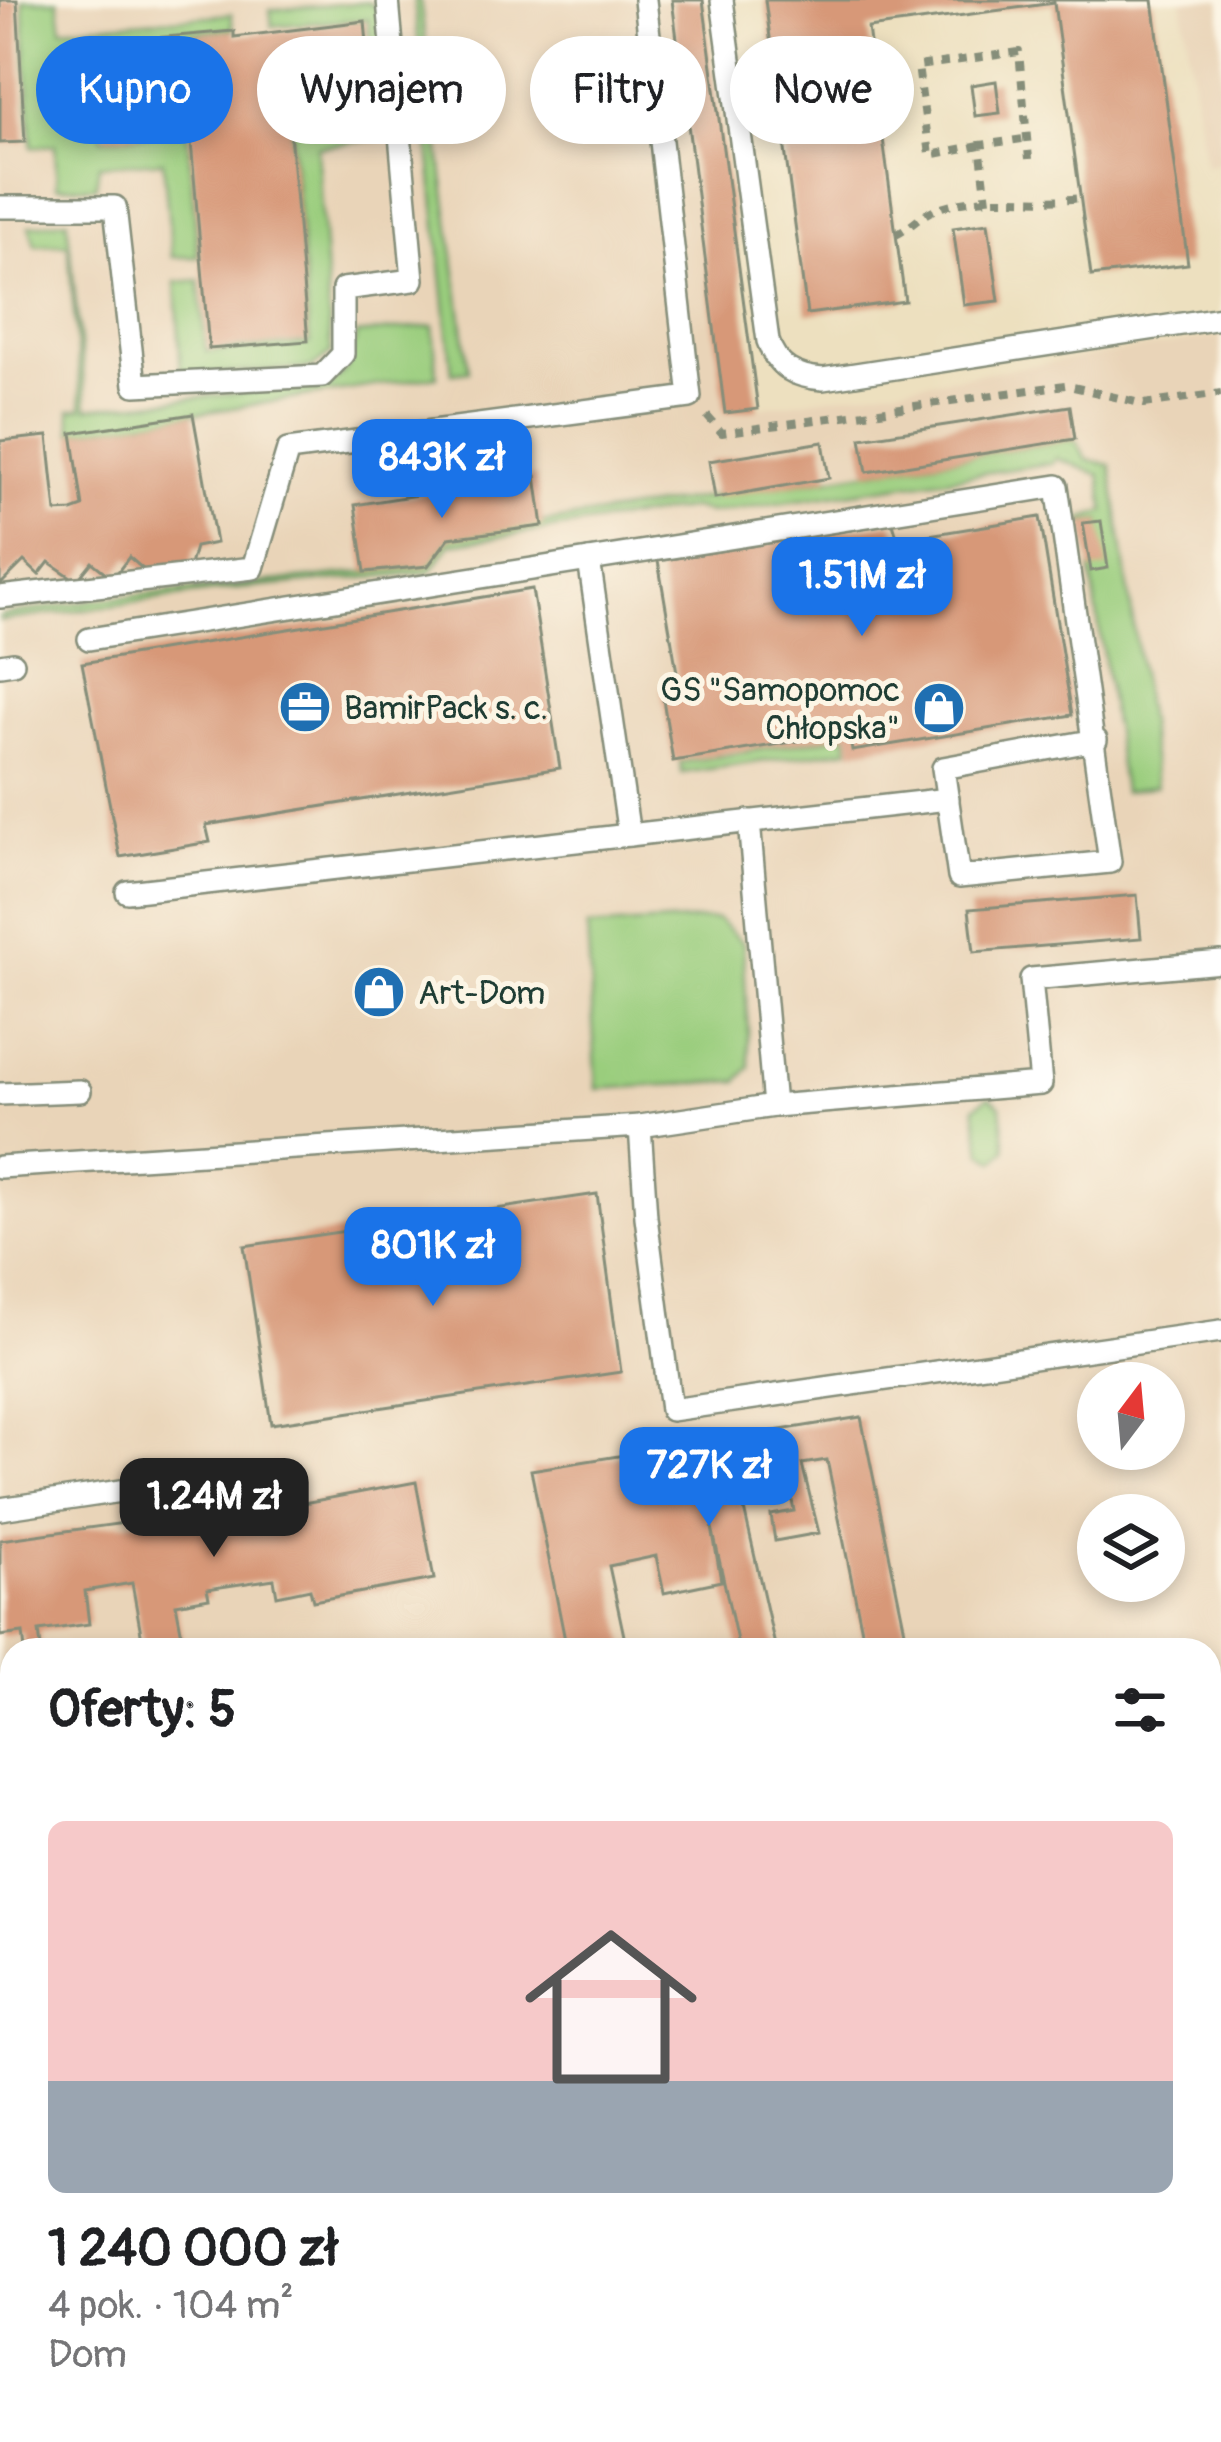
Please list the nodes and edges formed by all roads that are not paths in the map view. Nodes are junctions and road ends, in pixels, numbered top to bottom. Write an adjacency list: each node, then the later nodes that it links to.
1 (388, 0): 4 (lane)
2 (645, 0): 7 (lane)
3 (722, 0): 5 (lane)
4 (0, 207)
5 (1221, 318)
6 (589, 560): 8 (lane); 9 (lane); 12 (lane)
7 (0, 597)
8 (89, 639)
9 (1096, 740): 10 (lane); 10 (lane)
10 (948, 799): 11 (lane)
11 (749, 820): 12 (lane); 17 (lane)
12 (629, 835): 13 (lane)
13 (127, 892)
14 (1221, 962): 17 (lane)
15 (80, 1091): 16 (lane)
16 (0, 1094)
17 (774, 1106): 18 (lane)
18 (640, 1126): 19 (lane); 20 (lane)
19 (0, 1166)
20 (1221, 1331)
21 (181, 1482): 22 (lane)
22 (0, 1509)

